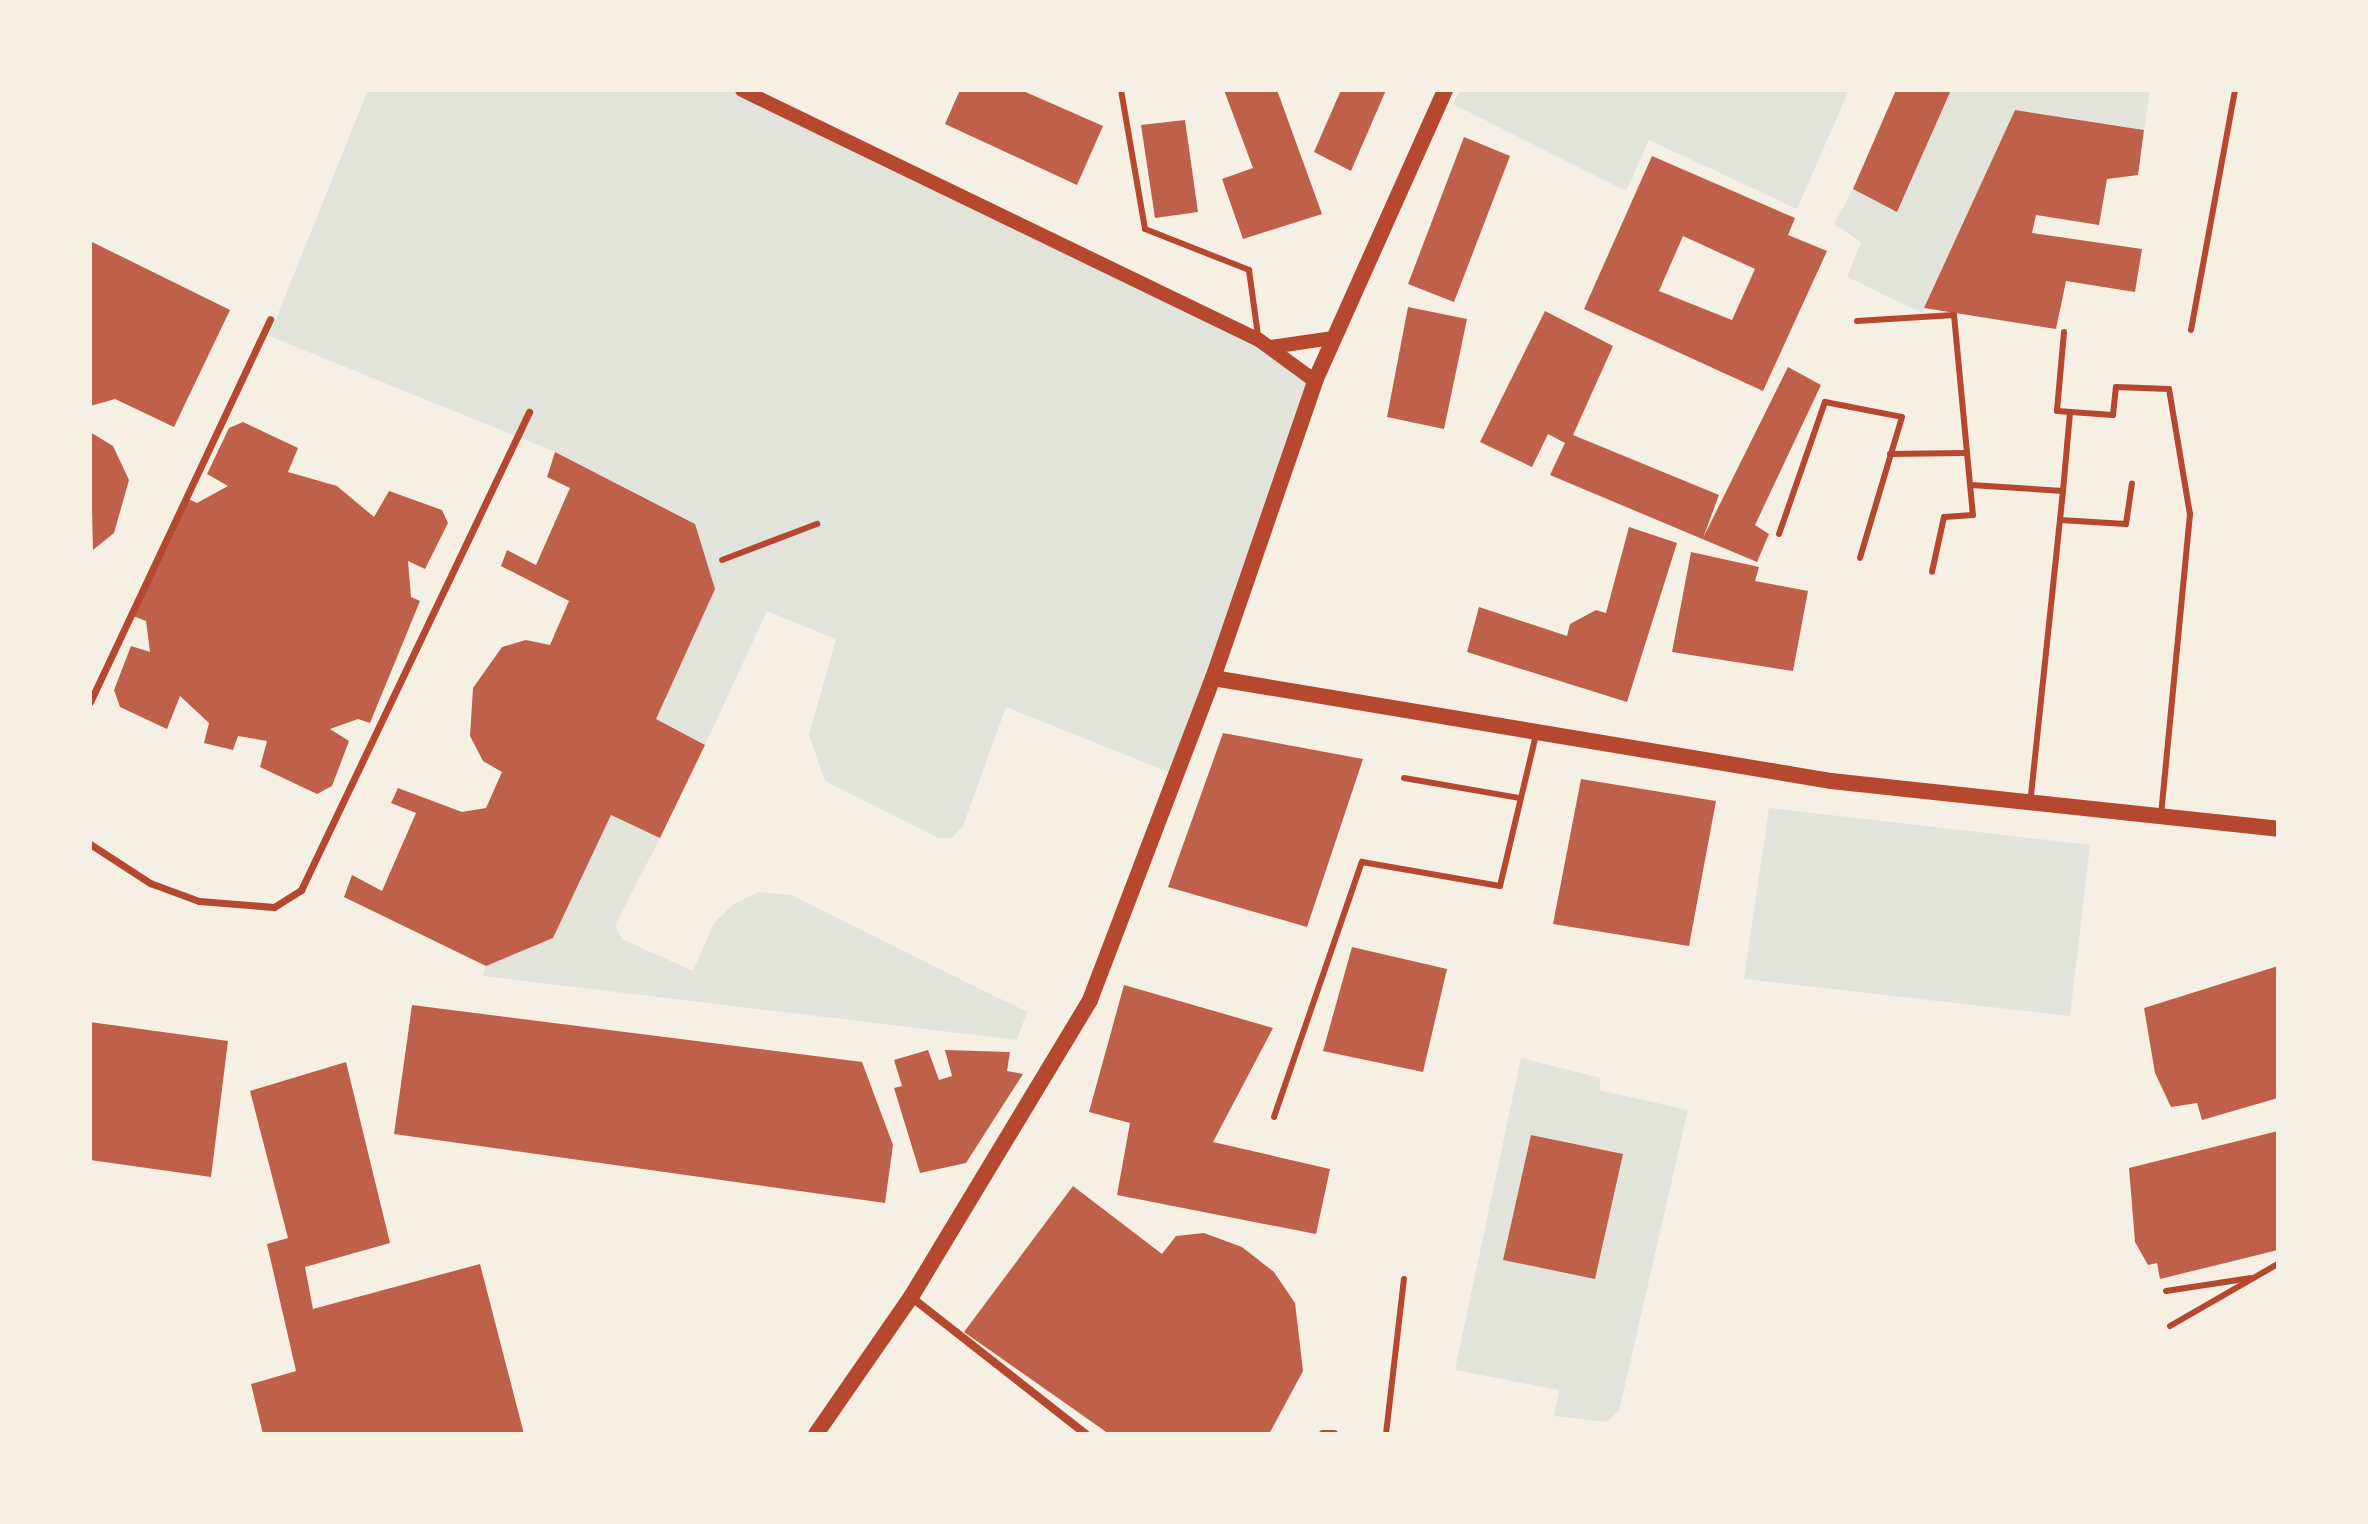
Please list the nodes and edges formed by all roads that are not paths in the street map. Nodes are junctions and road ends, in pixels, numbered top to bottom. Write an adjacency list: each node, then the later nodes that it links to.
1 (742, 90): 10 (street)
2 (1121, 90): 10 (lane)
3 (1445, 90): 9 (main road)
4 (2235, 90): 7 (lane)
5 (270, 319): 26 (street)
6 (1857, 321): 14 (lane)
7 (2191, 330)
8 (2064, 332): 13 (lane)
9 (1333, 338): 10 (street); 11 (main road)
10 (1265, 343): 11 (street)
11 (1315, 381): 25 (main road)
12 (529, 412): 33 (street)
13 (2070, 412): 18 (lane); 31 (lane)
14 (1964, 453): 15 (lane); 17 (lane)
15 (1890, 454): 21 (lane); 22 (lane)
16 (2132, 483): 19 (lane)
17 (1971, 485): 18 (lane); 24 (lane)
18 (2063, 491): 19 (lane)
19 (2060, 520): 30 (lane)
20 (817, 524): 23 (lane)
21 (1779, 534)
22 (1860, 558)
23 (722, 560)
24 (1932, 572)
25 (1213, 678): 27 (main road); 39 (main road)
26 (90, 702)
27 (1538, 728): 29 (lane); 30 (main road)
28 (1404, 778): 29 (lane)
29 (1520, 798): 34 (lane)
30 (2031, 798): 31 (main road)
31 (2161, 813): 32 (main road)
32 (2278, 829)
33 (90, 844)
34 (1274, 1117)
35 (2278, 1264): 36 (lane)
36 (2258, 1277): 38 (lane); 40 (lane)
37 (1404, 1279): 45 (lane)
38 (2166, 1291)
39 (911, 1297): 41 (main road); 42 (street)
40 (2170, 1326)
41 (816, 1434)
42 (1086, 1434)
43 (1323, 1434): 44 (street)
44 (1334, 1434)
45 (1386, 1434)

